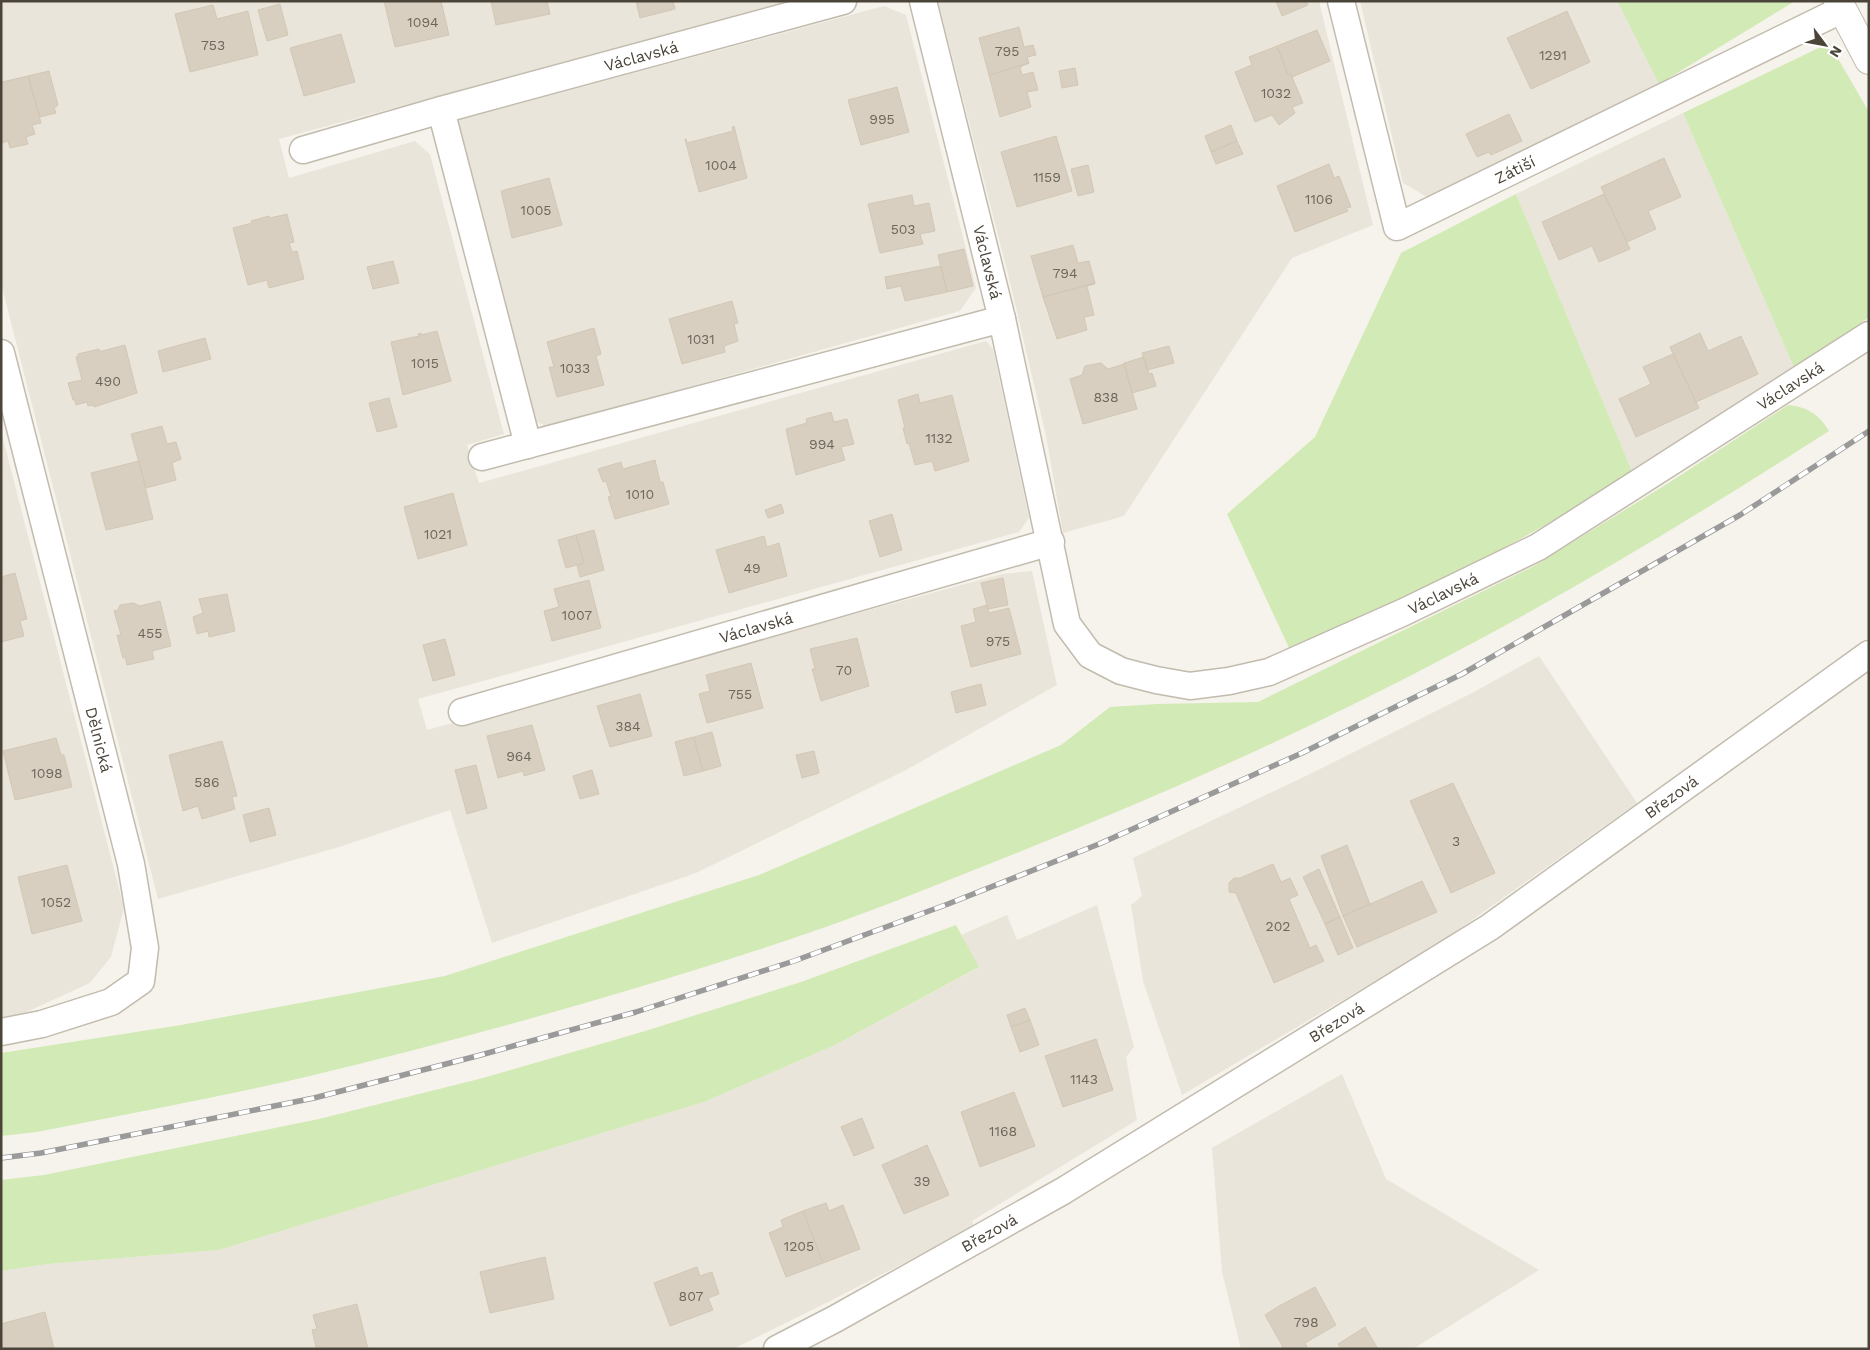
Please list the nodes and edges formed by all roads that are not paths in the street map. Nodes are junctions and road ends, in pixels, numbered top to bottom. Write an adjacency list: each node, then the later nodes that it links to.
1 (843, 1): 6 (street, Václavská)
2 (924, 1): 8 (street, Václavská)
3 (1341, 1): 4 (street, Zátiší)
4 (1840, 6): 5 (street, Zátiší)
5 (1869, 60)
6 (441, 110): 7 (street, Václavská); 11 (street)
7 (303, 150)
8 (1002, 319): 11 (street, Václavská); 13 (street, Václavská)
9 (1869, 335): 13 (street, Václavská)
10 (1, 353): 16 (street, Dělnická)
11 (528, 445): 12 (street, Václavská)
12 (482, 457)
13 (1051, 542): 15 (street, Václavská)
14 (1869, 654): 17 (street, Březová)
15 (462, 712)
16 (1, 1032)
17 (777, 1349)

